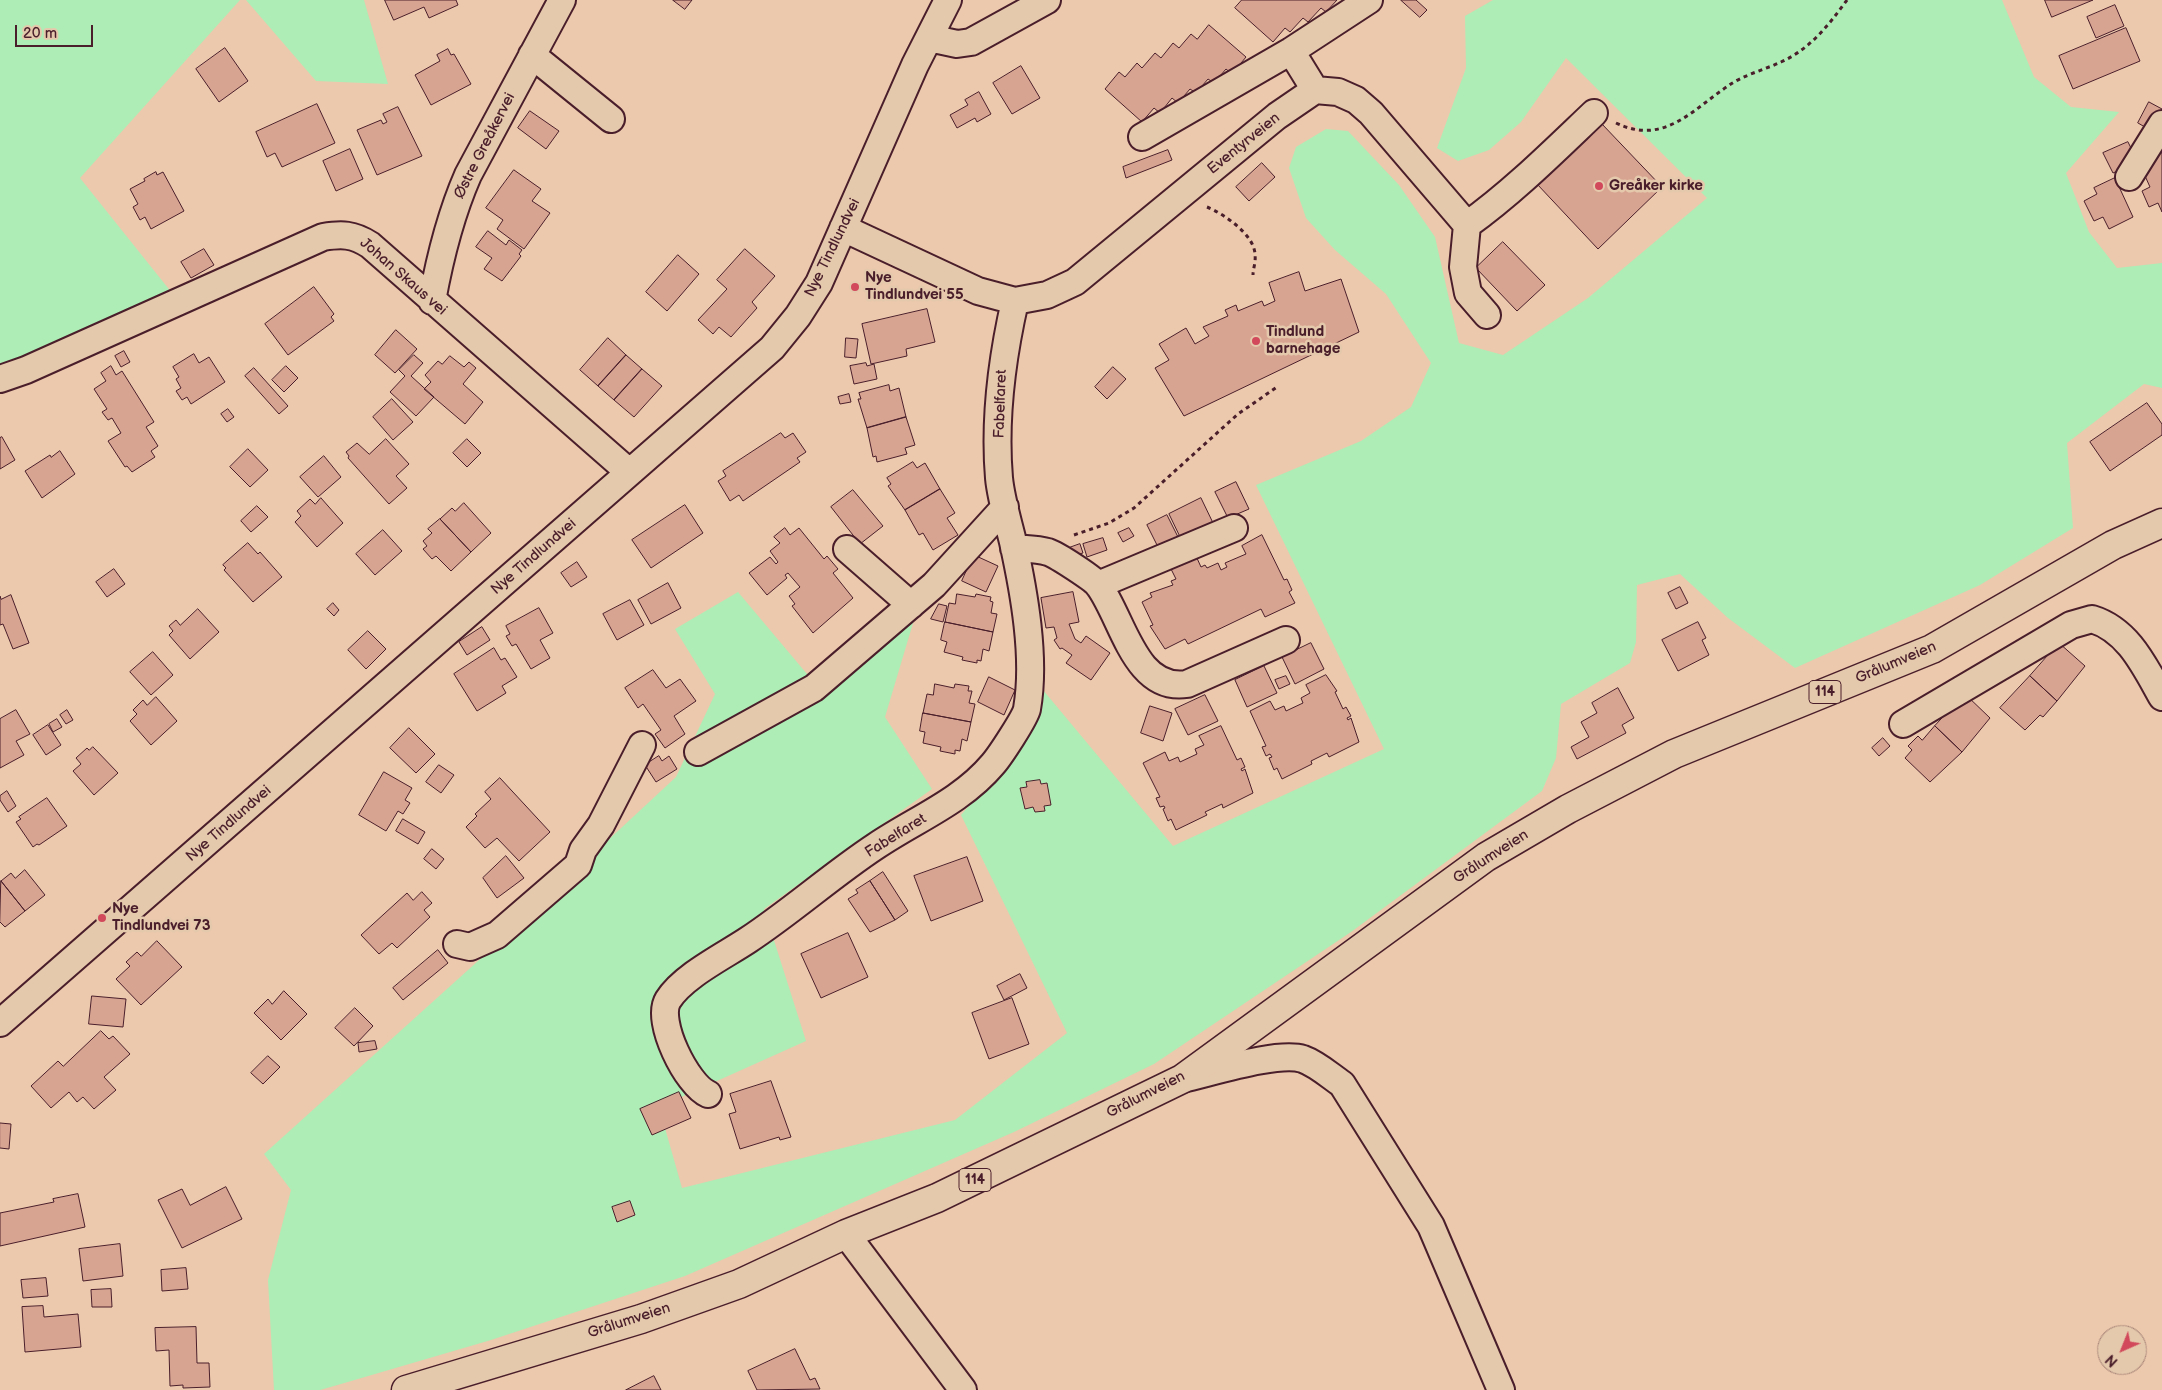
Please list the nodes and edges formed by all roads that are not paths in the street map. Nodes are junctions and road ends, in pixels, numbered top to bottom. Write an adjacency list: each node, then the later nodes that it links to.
1 (562, 0): 7 (street, Østre Greåkervei)
2 (948, 0): 5 (street, Nye Tindlundvei)
3 (1048, 0): 5 (street)
4 (1369, 0): 6 (street)
5 (929, 38): 15 (street, Nye Tindlundvei)
6 (1291, 51): 8 (street); 12 (street)
7 (532, 55): 10 (street); 16 (street, Østre Greåkervei)
8 (1315, 90): 14 (street); 17 (street, Eventyrveien)
9 (1594, 113): 14 (street)
10 (612, 119)
11 (2162, 124): 13 (street)
12 (1142, 137)
13 (2129, 176)
14 (1467, 225): 18 (street)
15 (843, 228): 17 (street, Eventyrveien); 20 (street, Nye Tindlundvei)
16 (432, 301): 19 (street, Johan Skaus vei); 20 (street, Johan Skaus vei)
17 (1015, 301): 21 (street, Fabelfaret)
18 (1487, 315)
19 (0, 379)
20 (629, 472): 34 (street, Nye Tindlundvei)
21 (1005, 507): 24 (street, Fabelfaret); 27 (street)
22 (2162, 523): 35 (main road, Grålumveien / 114)
23 (1234, 528): 26 (street)
24 (1014, 548): 26 (street); 36 (street, Fabelfaret)
25 (847, 549): 27 (street)
26 (1098, 585): 28 (street)
27 (911, 605): 32 (street)
28 (1286, 640)
29 (2162, 697): 30 (street)
30 (1903, 724)
31 (642, 745): 33 (street)
32 (698, 752)
33 (457, 944)
34 (0, 1023)
35 (1182, 1079): 37 (main road, Grålumveien / 114); 40 (street)
36 (708, 1094)
37 (846, 1234): 38 (main road, Grålumveien / 114); 39 (street)
38 (406, 1390)
39 (963, 1390)
40 (1501, 1390)

